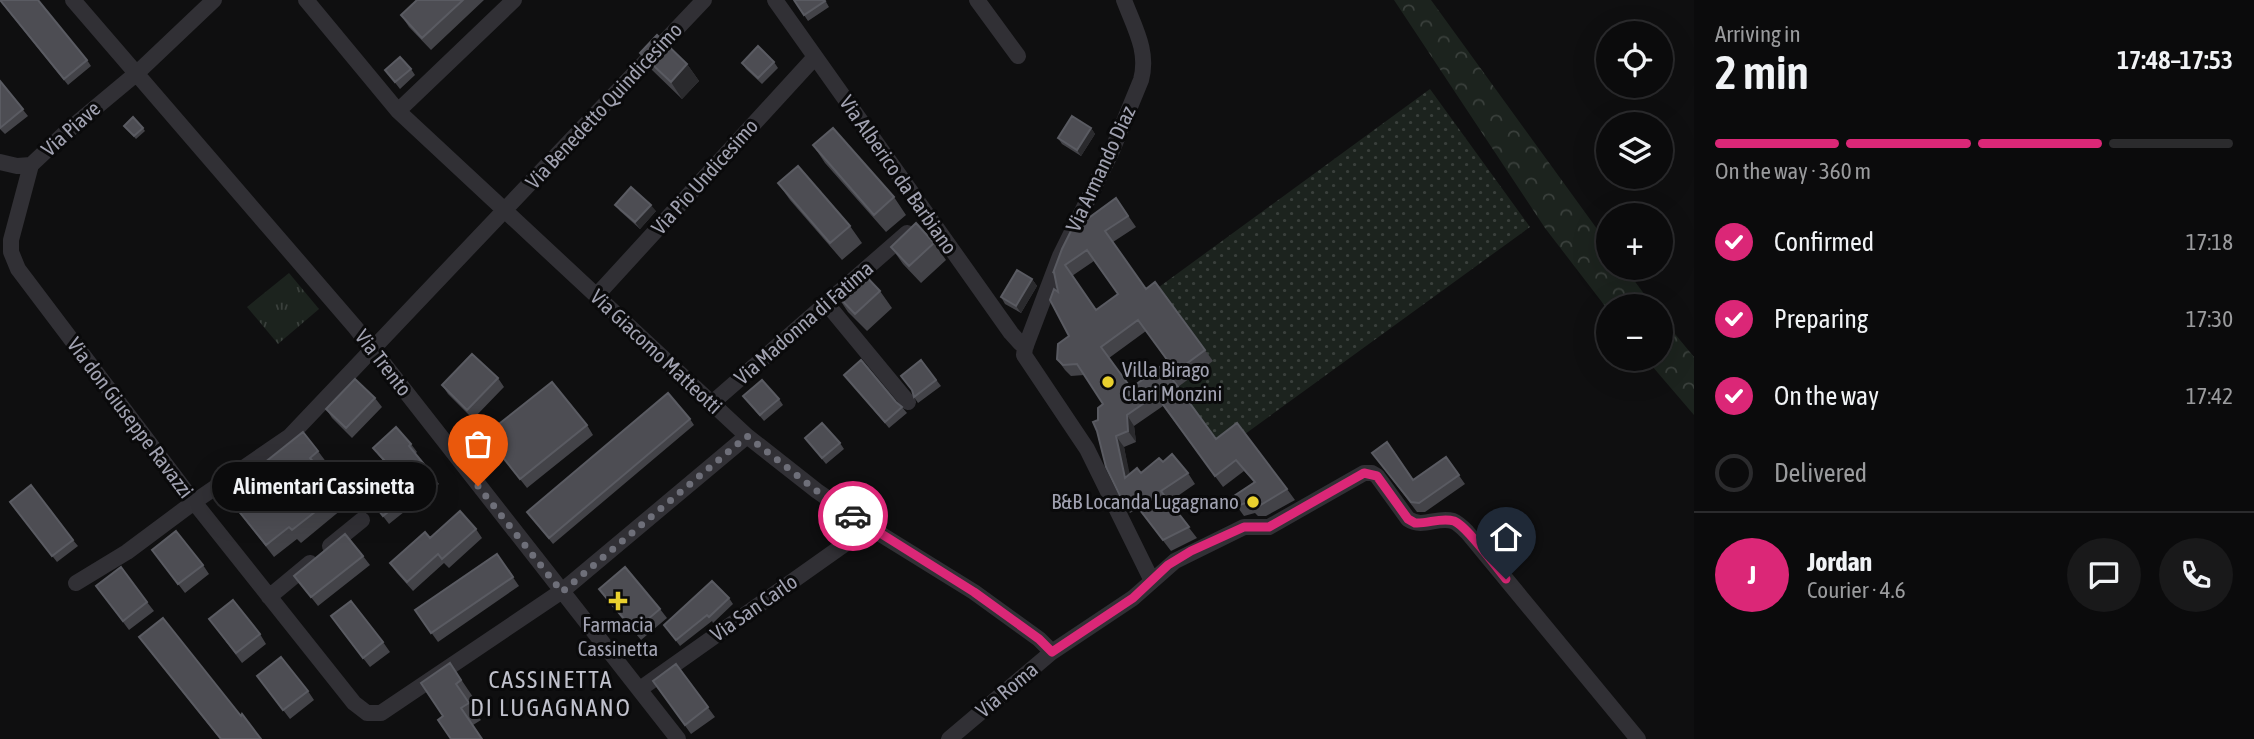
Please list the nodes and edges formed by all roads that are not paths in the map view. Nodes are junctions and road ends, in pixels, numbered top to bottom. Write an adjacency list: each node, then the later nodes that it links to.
1 (73, 0): 11 (street, Via Trento)
2 (214, 0): 11 (street, Via Piave)
3 (306, 0): 12 (street, Via Giacomo Matteotti)
4 (514, 0): 12 (street)
5 (704, 0): 15 (street, Via Benedetto Quindicesimo)
6 (775, 0): 10 (street, Via Alberico da Barbiano)
7 (976, 0): 9 (street)
8 (1124, 0): 19 (street, Via Armando Diaz)
9 (1018, 56)
10 (815, 57): 16 (street, Via Alberico da Barbiano); 17 (street, Via Pio Undicesimo)
11 (137, 73): 14 (street, Via Piave); 20 (street, Via Trento)
12 (398, 111): 15 (street, Via Giacomo Matteotti)
13 (0, 162): 14 (street, Via Piave)
14 (31, 165): 24 (street, Via don Giuseppe Ravazzi)
15 (504, 212): 17 (street, Via Giacomo Matteotti); 20 (street, Via Benedetto Quindicesimo)
16 (927, 215): 18 (street, Via Madonna di Fatima); 19 (street, Via Alberico da Barbiano)
17 (596, 296): 22 (street, Via Giacomo Matteotti)
18 (827, 304): 21 (street); 22 (street, Via Madonna di Fatima)
19 (1026, 346): 27 (street)
20 (372, 349): 24 (street, Via Benedetto Quindicesimo); 29 (street, Via Trento)
21 (908, 402)
22 (712, 404): 23 (street, Via Giacomo Matteotti)
23 (747, 436): 26 (street, Via Giacomo Matteotti); 29 (street)
24 (194, 502): 28 (street, Via Benedetto Quindicesimo); 30 (street, Via don Giuseppe Ravazzi)
25 (362, 520): 30 (street)
26 (869, 527): 31 (street, Via Giacomo Matteotti); 32 (street, Via San Carlo)
27 (1152, 581): 31 (street, Via Roma); 35 (street, Via Roma)
28 (76, 583)
29 (562, 592): 30 (street, Via don Giuseppe Ravazzi); 32 (street, Via Trento)
30 (269, 597)
31 (1052, 652): 34 (street, Via Roma)
32 (640, 689): 33 (street, Via Trento)
33 (674, 738)
34 (949, 739)
35 (1638, 739)

